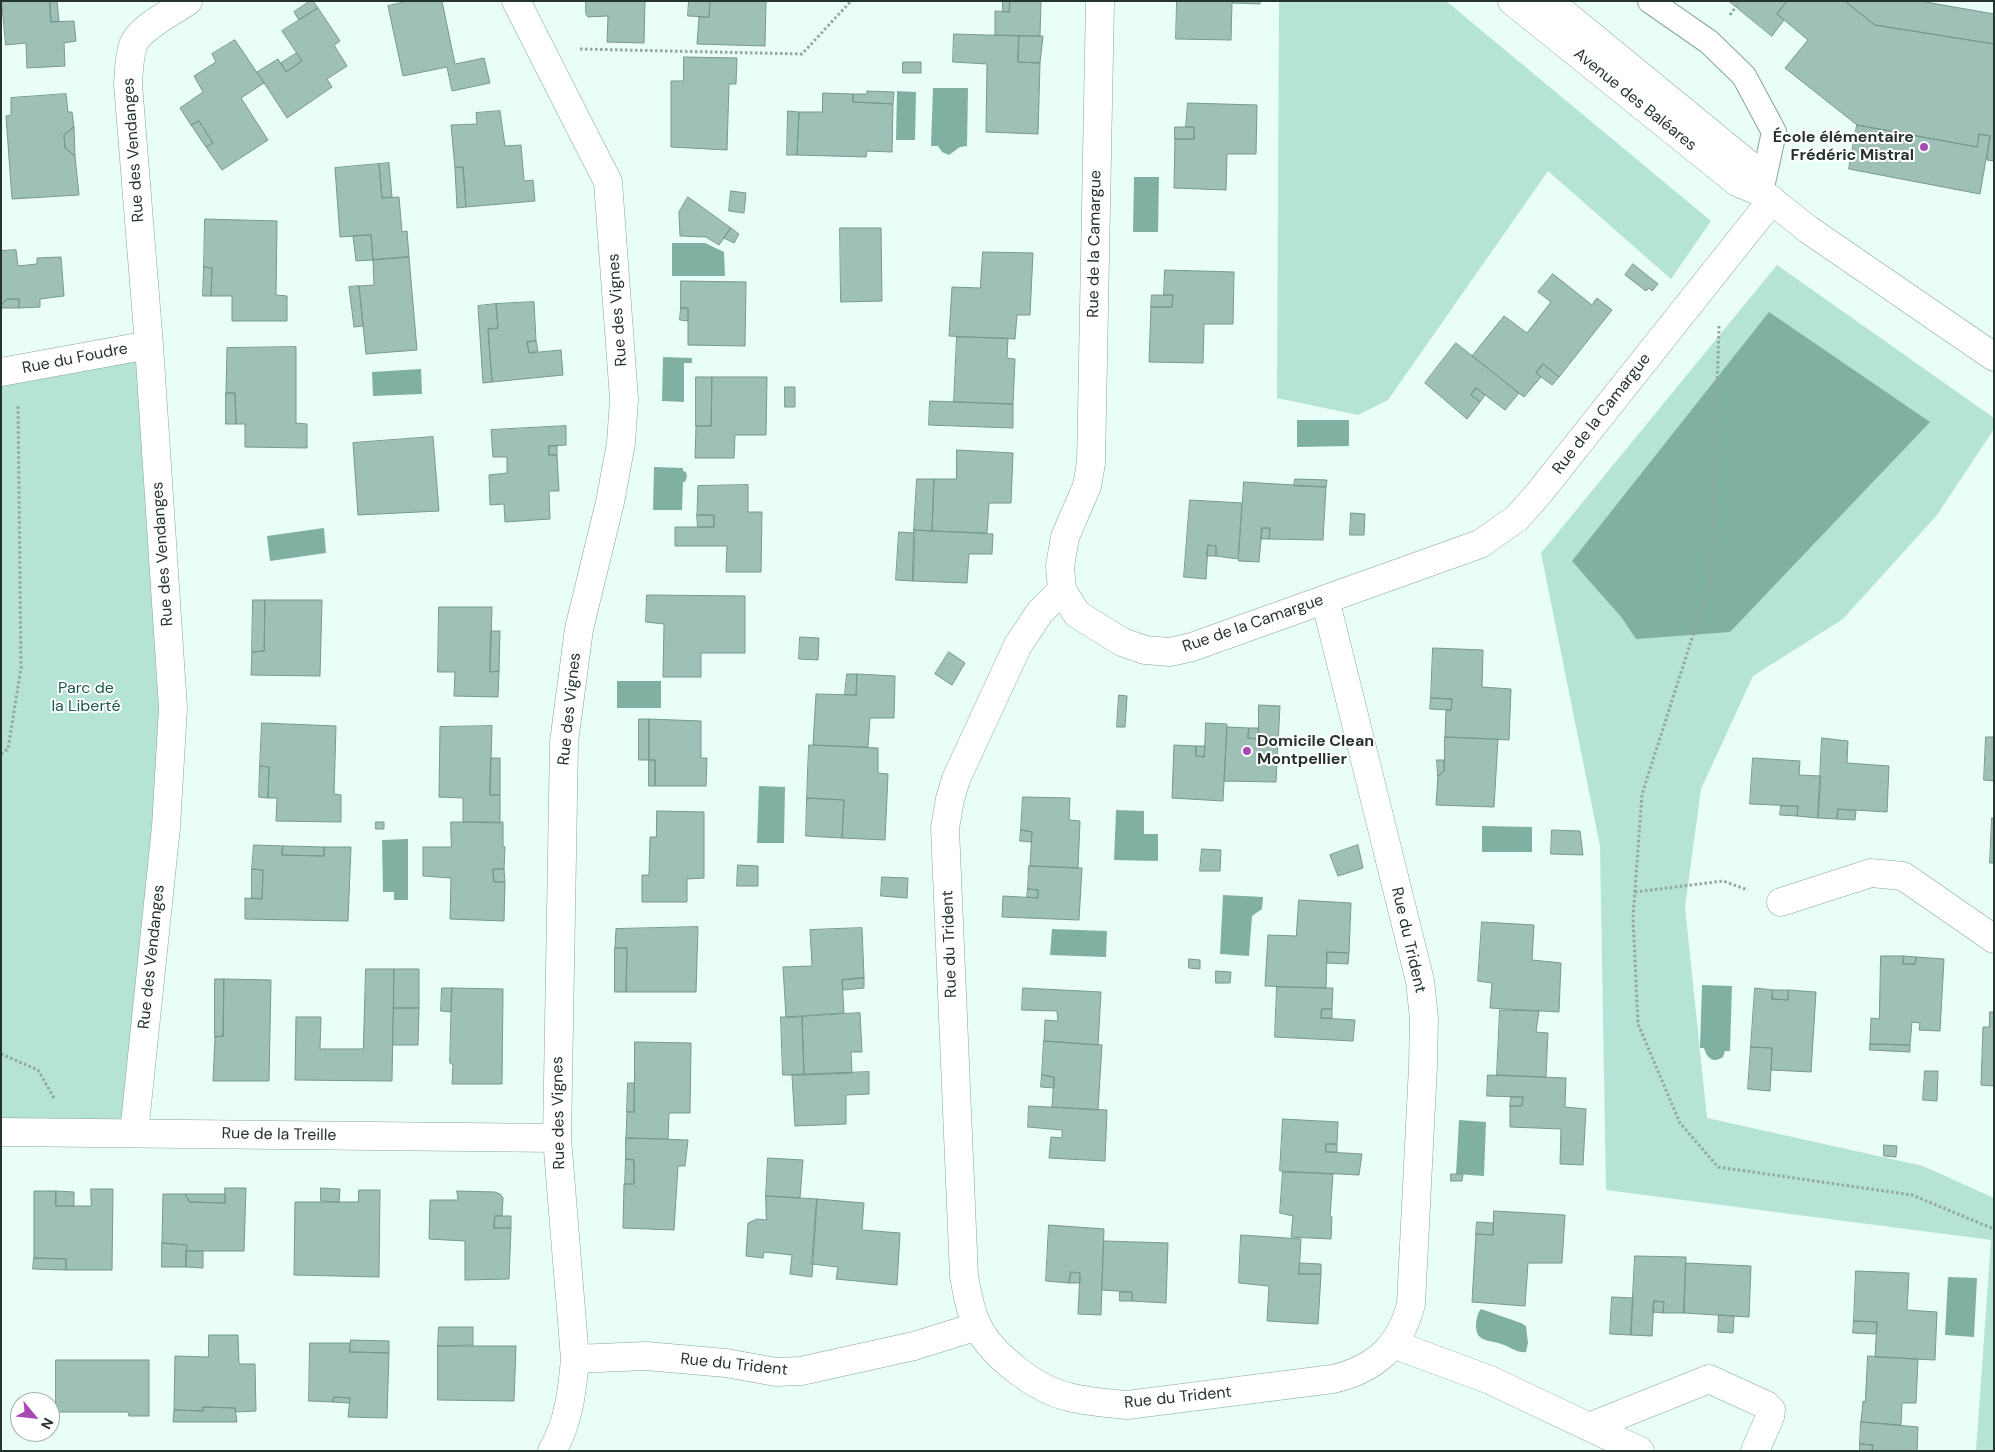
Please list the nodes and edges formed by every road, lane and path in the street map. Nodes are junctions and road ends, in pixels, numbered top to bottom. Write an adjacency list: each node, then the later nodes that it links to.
1 (188, 1): 11 (street, Rue des Vendanges)
2 (516, 1): 8 (street, Rue des Vignes)
3 (851, 1): 8 (path)
4 (1100, 1): 14 (street, Rue de la Camargue)
5 (1512, 1): 9 (street, Avenue des Baléares)
6 (1549, 1): 9 (street, Avenue des Baléares)
7 (1650, 1): 9 (lane)
8 (539, 48): 24 (street, Rue des Vignes)
9 (1766, 196): 12 (street, Avenue des Baléares); 15 (street, Rue de la Camargue)
10 (1719, 323): 17 (path)
11 (149, 345): 13 (street, Rue du Foudre); 23 (street, Rue des Vendanges)
12 (1994, 358)
13 (10, 371): 16 (path)
14 (1062, 590): 15 (street, Rue de la Camargue); 26 (street, Rue du Trident)
15 (1325, 599): 27 (street, Rue du Trident)
16 (1, 754)
17 (1635, 892): 18 (path); 25 (path)
18 (1781, 902): 19 (street)
19 (1994, 939)
20 (1, 1054): 22 (path)
21 (1, 1132): 22 (street, Rue de la Treille)
22 (74, 1133): 23 (street, Rue de la Treille)
23 (134, 1133): 24 (street, Rue de la Treille)
24 (557, 1138): 28 (street, Rue des Vignes)
25 (1994, 1229)
26 (978, 1326): 27 (street, Rue du Trident); 28 (street, Rue du Trident)
27 (1393, 1344): 29 (street)
28 (575, 1359): 30 (street, Rue des Vignes)
29 (1588, 1427): 31 (street); 32 (street)
30 (555, 1446)
31 (1640, 1451)
32 (1755, 1451)

